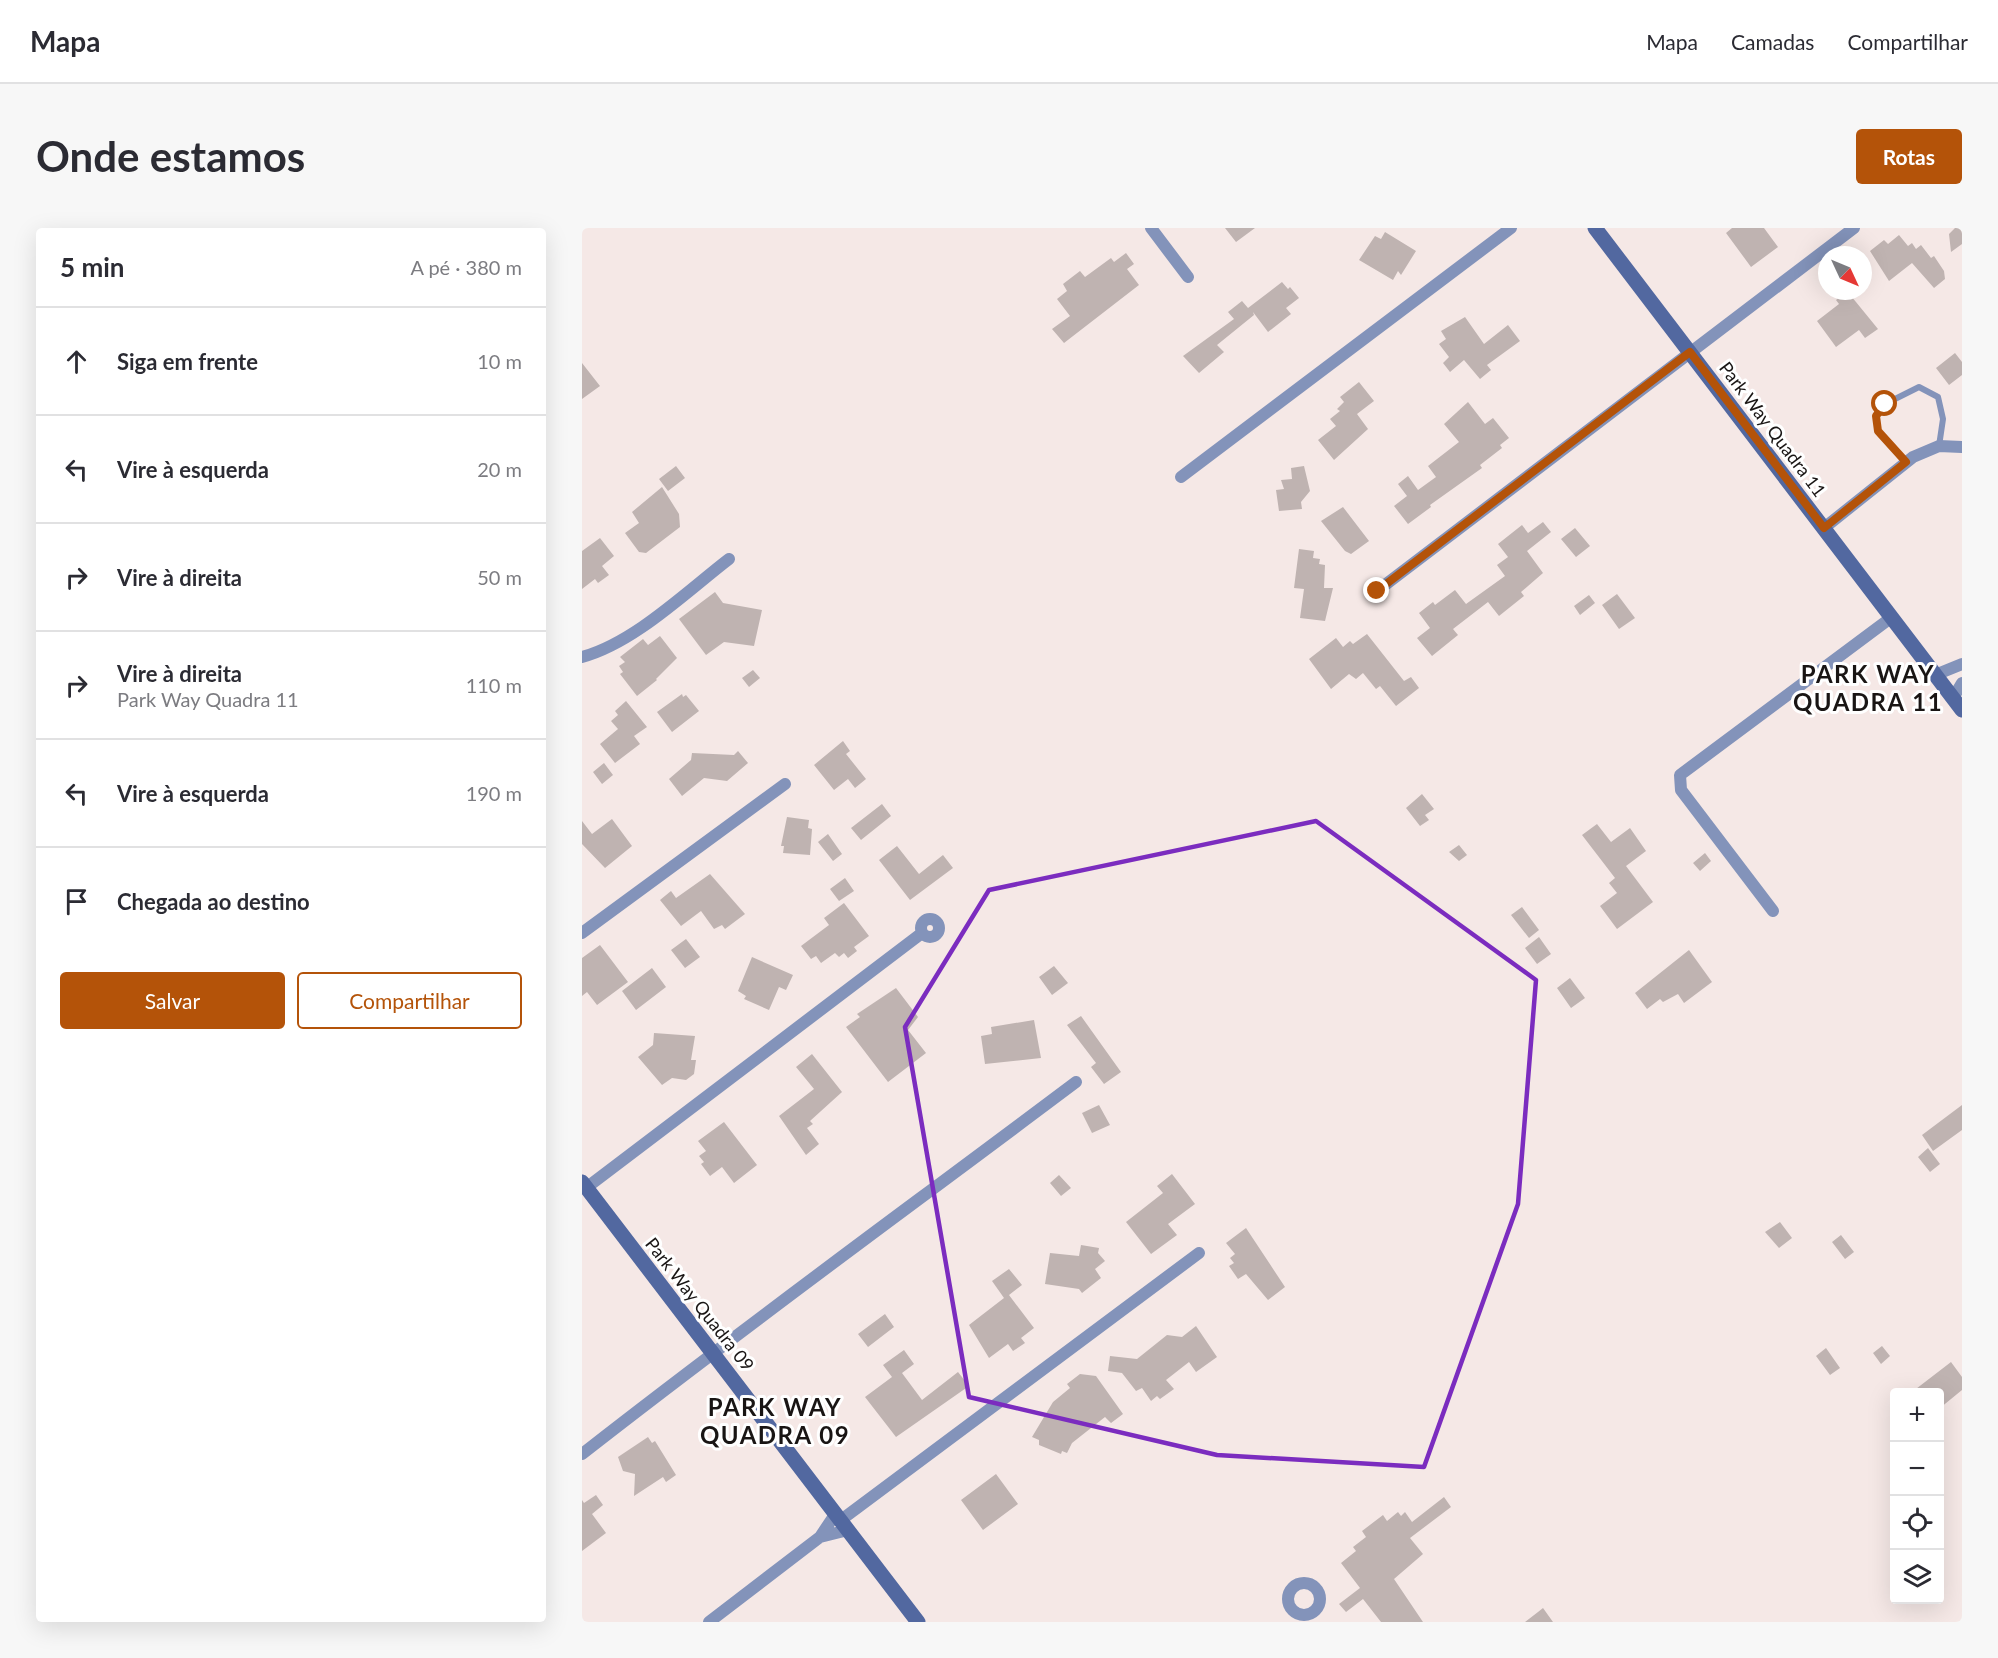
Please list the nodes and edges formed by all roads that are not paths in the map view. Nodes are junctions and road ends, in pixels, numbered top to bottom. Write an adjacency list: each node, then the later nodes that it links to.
1 (1151, 228): 5 (street)
2 (1510, 228): 10 (street)
3 (1595, 228): 6 (street, Park Way Quadra 11)
4 (1854, 228): 6 (street)
5 (1188, 278)
6 (1690, 352): 11 (street, Park Way Quadra 11); 13 (street)
7 (1939, 447): 8 (street); 9 (street); 9 (lane)
8 (1962, 447)
9 (1906, 462): 11 (street)
10 (1181, 477)
11 (1824, 528): 14 (street, Park Way Quadra 11)
12 (729, 559): 15 (street)
13 (1377, 591)
14 (1892, 617): 17 (street, Park Way Quadra 11); 21 (street)
15 (582, 657)
16 (1962, 664): 17 (street)
17 (1935, 675): 19 (street, Park Way Quadra 11)
18 (1962, 683): 19 (street)
19 (1957, 704)
20 (785, 784): 22 (street)
21 (1773, 911)
22 (582, 933)
23 (922, 933): 25 (street)
24 (1076, 1082): 27 (street)
25 (586, 1192): 27 (street, Park Way Quadra 09)
26 (1199, 1253): 29 (street)
27 (713, 1352): 28 (street); 29 (street, Park Way Quadra 09)
28 (582, 1454)
29 (842, 1521): 30 (street); 30 (street); 32 (street, Park Way Quadra 09)
30 (820, 1537): 31 (street)
31 (709, 1622)
32 (918, 1622)

